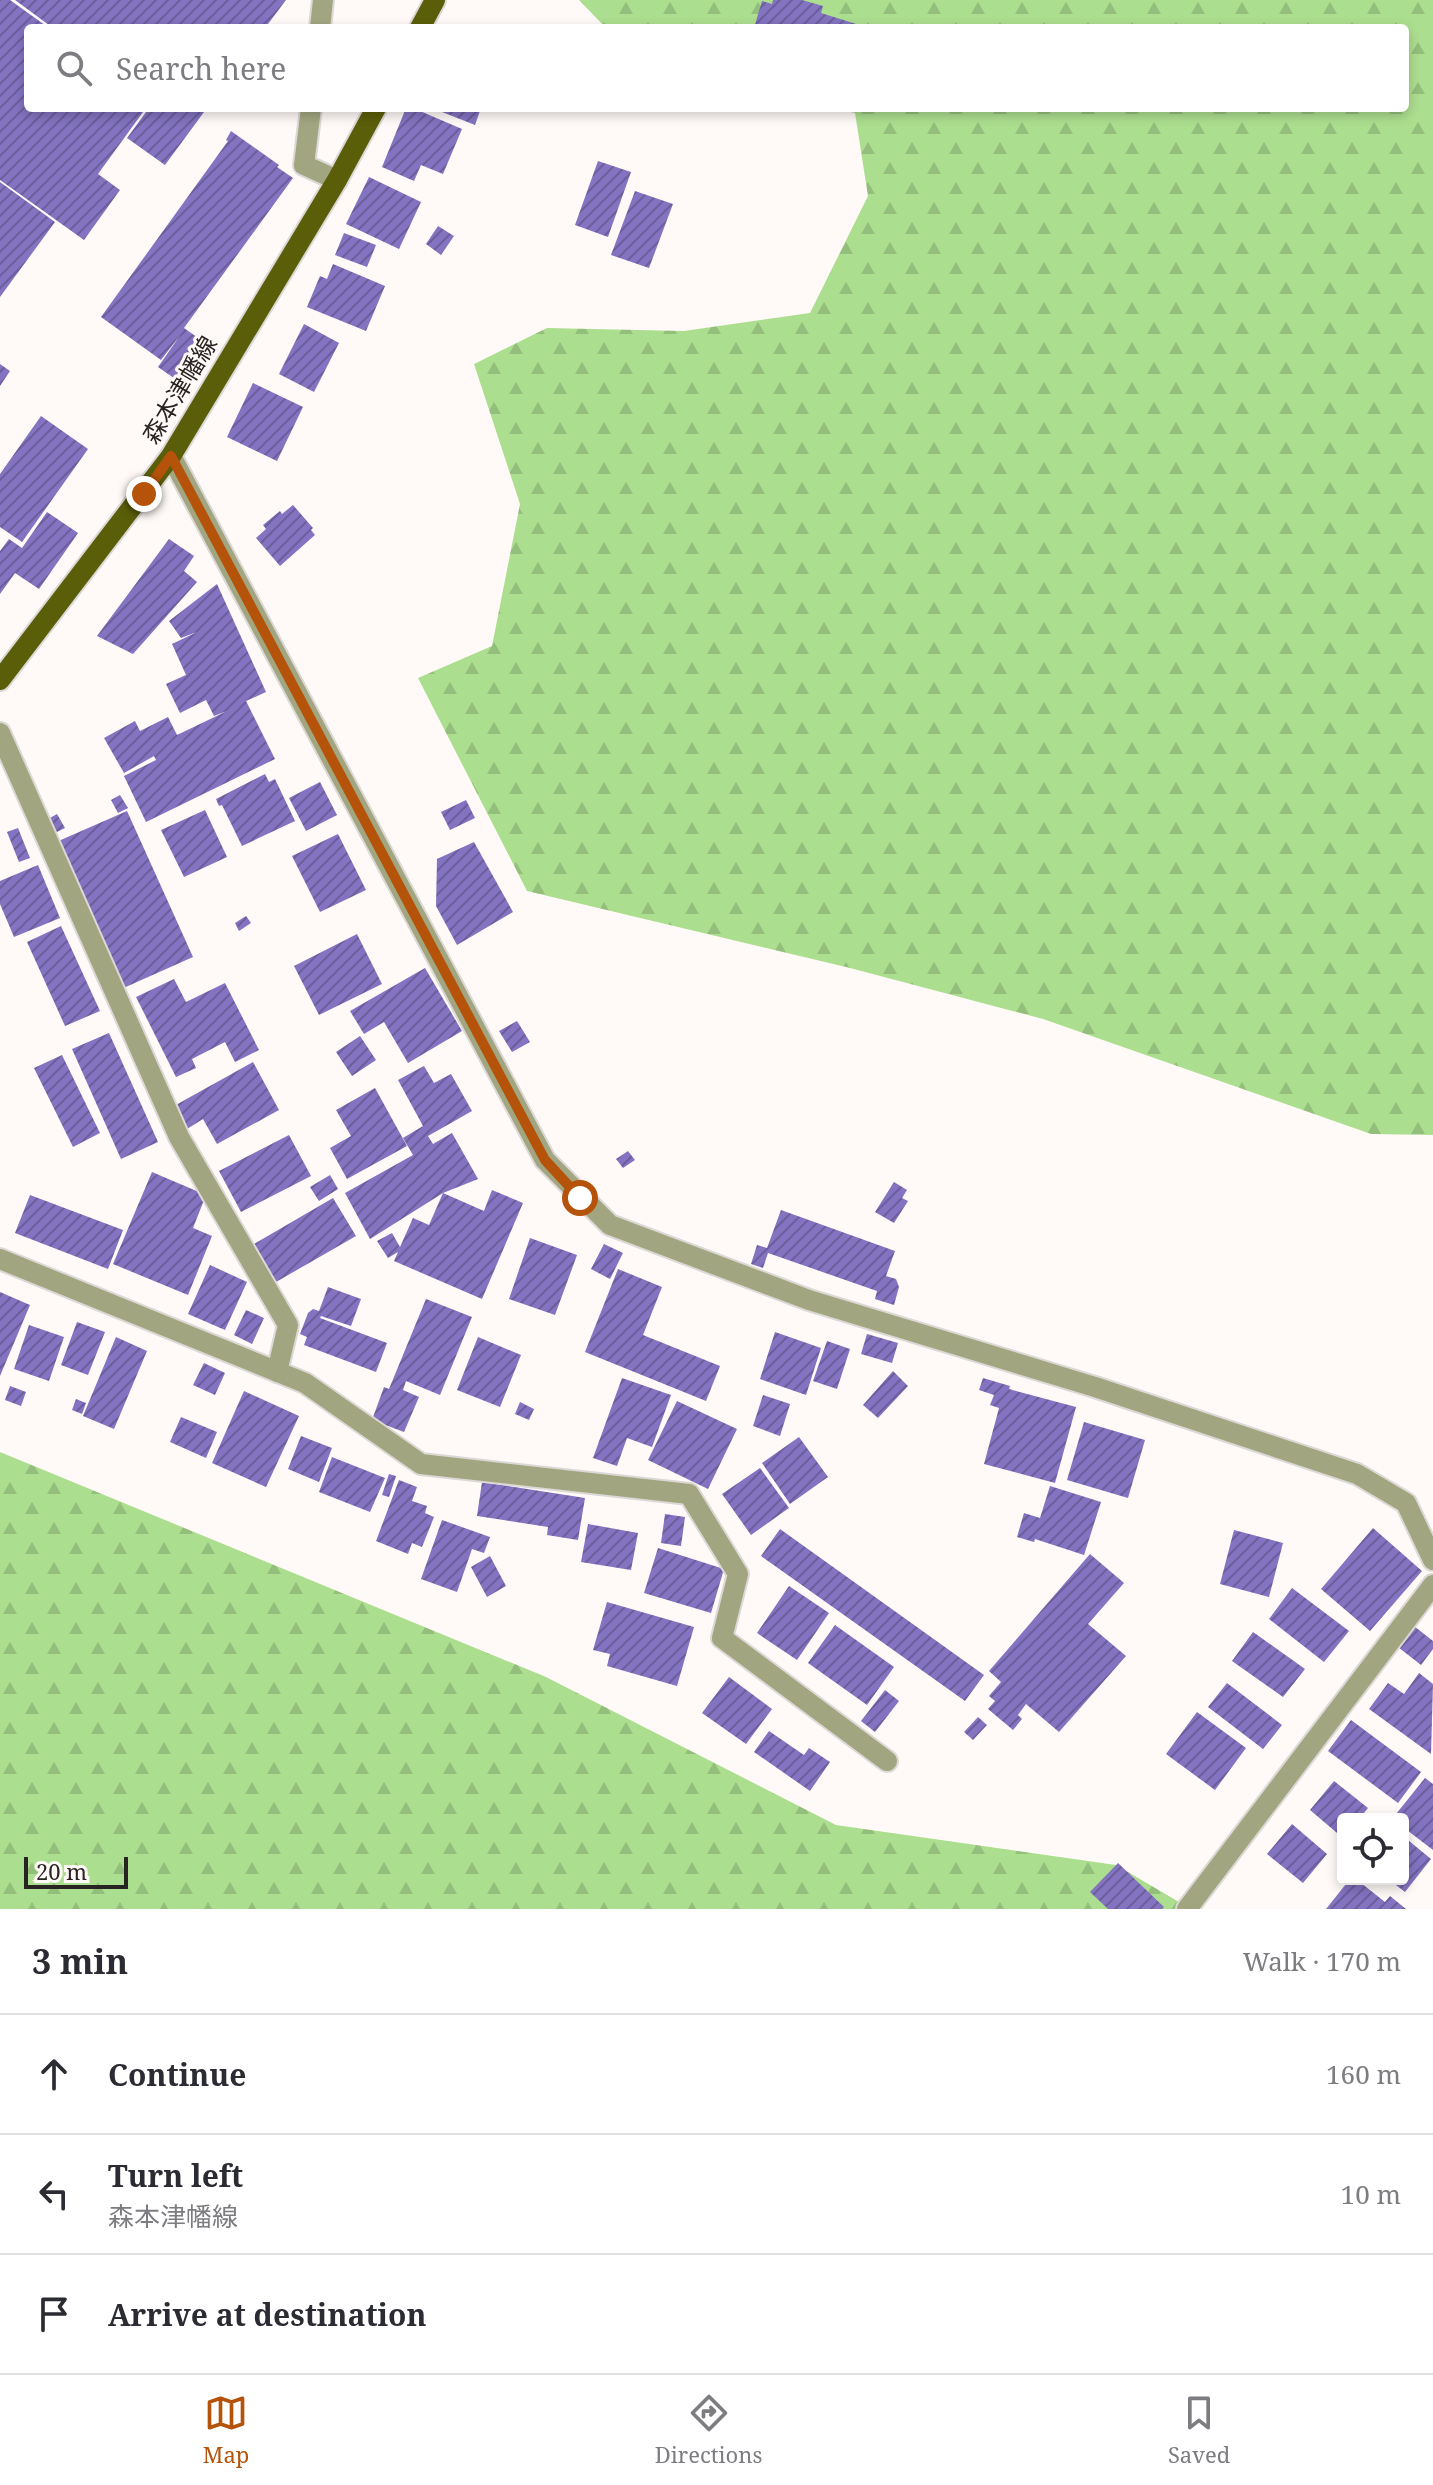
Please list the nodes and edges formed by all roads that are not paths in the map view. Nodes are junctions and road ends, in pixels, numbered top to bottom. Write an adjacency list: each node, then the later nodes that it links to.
1 (323, 0): 3 (street)
2 (435, 0): 4 (main road)
3 (320, 24)
4 (427, 24)
5 (311, 112): 7 (street)
6 (374, 112): 7 (main road, 森本津幡線)
7 (337, 180): 8 (main road, 森本津幡線)
8 (171, 456): 9 (main road, 森本津幡線); 13 (street)
9 (0, 680)
10 (0, 733): 12 (street)
11 (0, 1259): 12 (street)
12 (277, 1372): 15 (street)
13 (1433, 1560)
14 (1433, 1585): 16 (street)
15 (887, 1761)
16 (1187, 1909)

